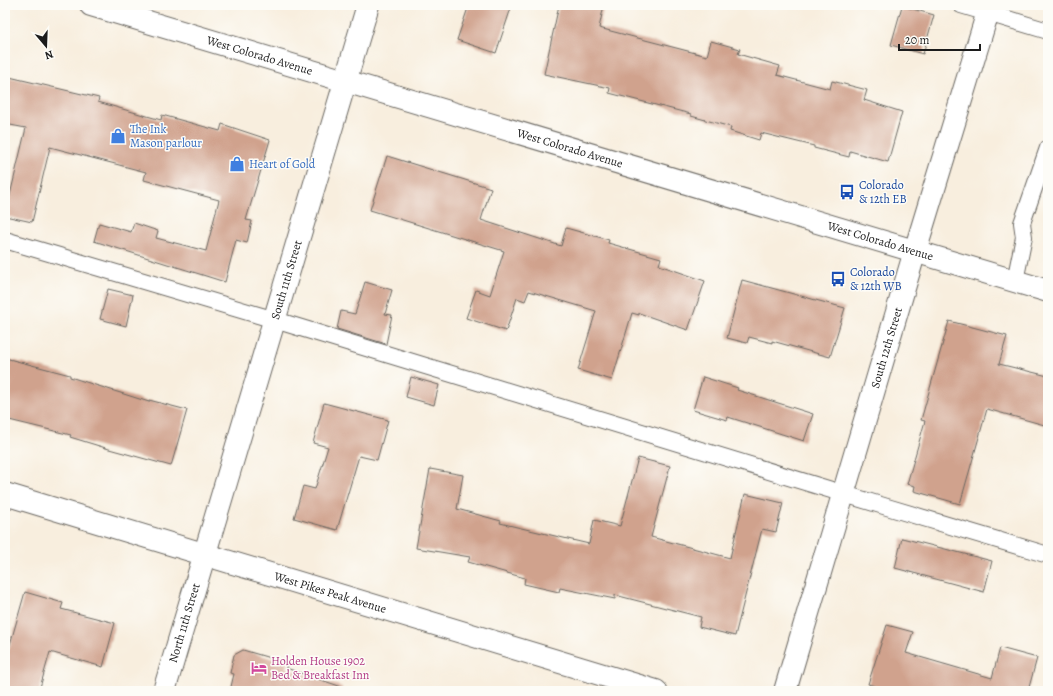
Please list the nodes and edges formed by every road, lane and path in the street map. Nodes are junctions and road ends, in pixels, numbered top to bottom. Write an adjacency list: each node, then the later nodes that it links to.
1 (91, 5): 6 (street, West Colorado Avenue)
2 (368, 5): 6 (street, South 11th Street)
3 (961, 5): 4 (lane)
4 (989, 9): 5 (lane); 9 (street, South 12th Street)
5 (1048, 31)
6 (345, 81): 9 (street, West Colorado Avenue); 12 (street, South 11th Street)
7 (1048, 148): 10 (lane)
8 (5, 240): 12 (lane)
9 (915, 251): 10 (street, West Colorado Avenue); 13 (street, South 12th Street)
10 (1015, 281): 11 (street, West Colorado Avenue)
11 (1048, 291)
12 (275, 320): 13 (lane); 15 (street, South 11th Street)
13 (843, 493): 16 (lane); 19 (street, South 12th Street)
14 (5, 494): 15 (street, West Pikes Peak Avenue)
15 (204, 555): 17 (street, North 11th Street); 18 (street, West Pikes Peak Avenue)
16 (1048, 555)
17 (164, 691)
18 (656, 691)
19 (785, 691)

